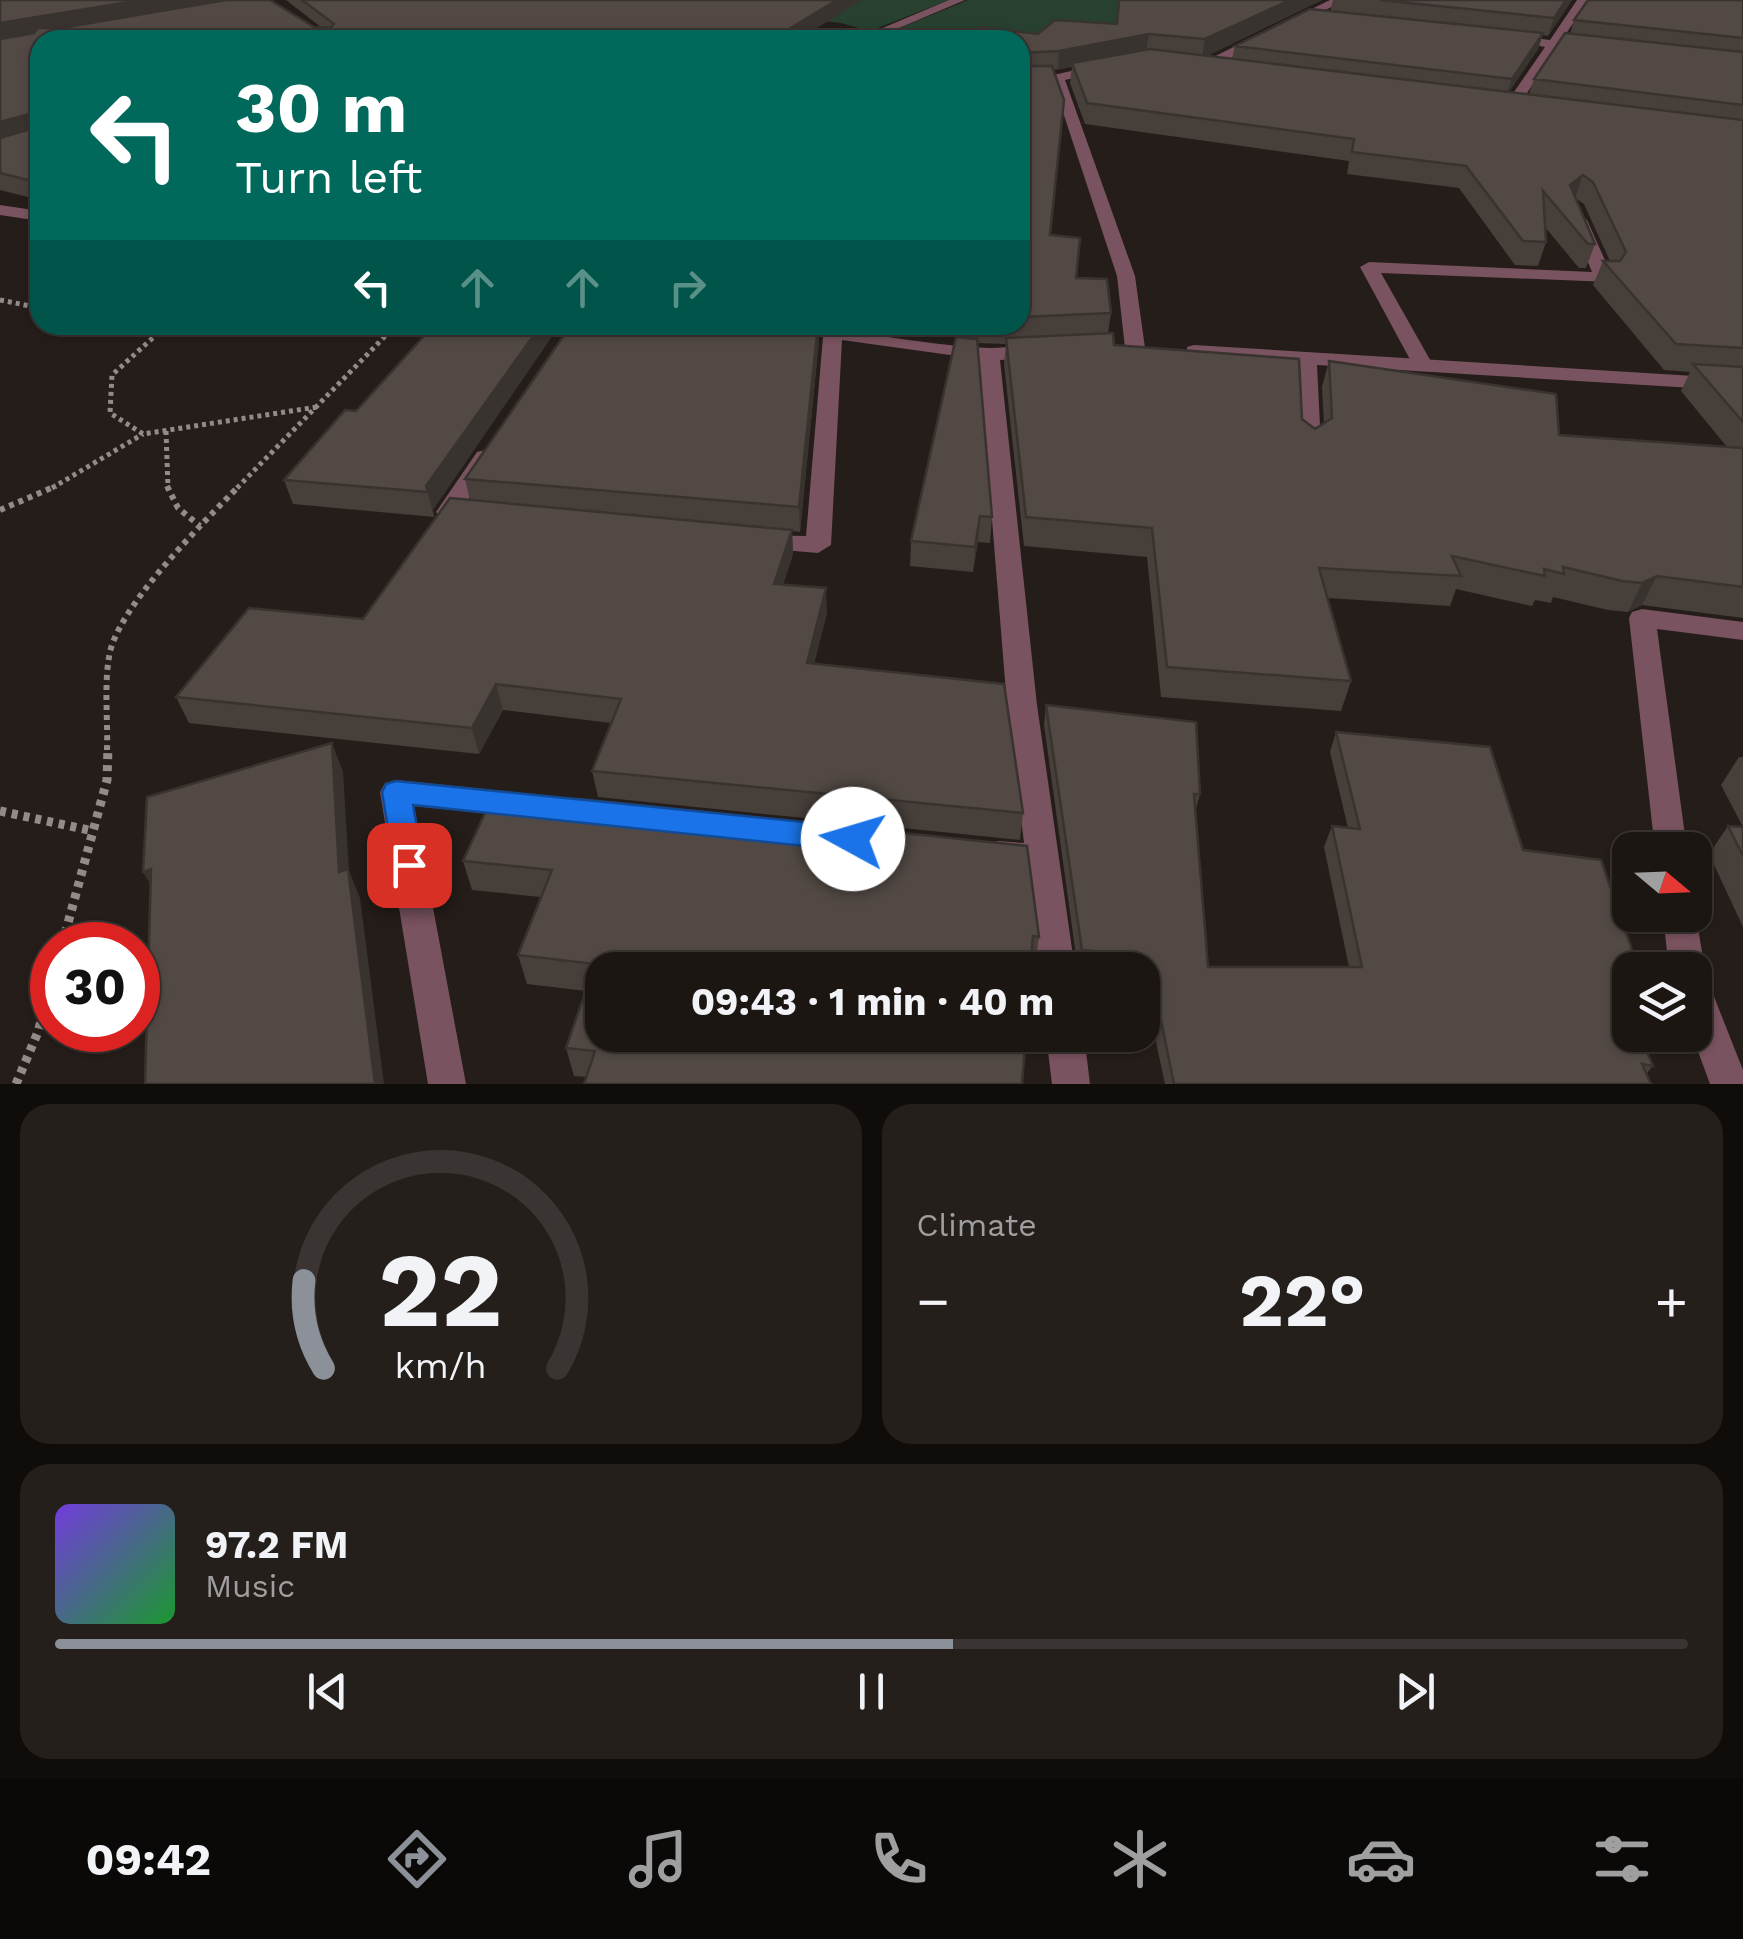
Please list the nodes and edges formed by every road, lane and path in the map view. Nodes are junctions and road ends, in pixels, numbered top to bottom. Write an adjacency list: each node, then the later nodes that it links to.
1 (958, 0): 6 (street)
2 (1339, 0): 4 (street)
3 (1583, 0): 8 (street)
4 (1305, 17): 5 (street); 11 (street)
5 (1324, 19)
6 (884, 30)
7 (1496, 38): 8 (street)
8 (1554, 44): 9 (street); 17 (street)
9 (1610, 50)
10 (1166, 62): 11 (street)
11 (1204, 66): 13 (street)
12 (1108, 67): 14 (street)
13 (1243, 71)
14 (1058, 78): 15 (street); 30 (street)
15 (1030, 79)
16 (1493, 102): 17 (street)
17 (1512, 105): 18 (street)
18 (1532, 107)
19 (1572, 206): 31 (street)
20 (0, 210): 21 (street)
21 (30, 214)
22 (0, 300): 23 (path)
23 (30, 306)
24 (156, 335): 35 (path)
25 (386, 335): 33 (path)
26 (833, 335): 41 (street)
27 (848, 335): 29 (street)
28 (1062, 351): 29 (street)
29 (990, 354): 48 (street)
30 (1306, 358): 31 (street); 37 (street)
31 (1423, 365): 32 (street)
32 (1743, 384)
33 (317, 407): 34 (path); 40 (path)
34 (166, 431): 35 (path); 40 (path)
35 (143, 434): 38 (path)
36 (501, 434): 39 (street)
37 (1310, 446)
38 (0, 510)
39 (486, 515)
40 (200, 526): 45 (path)
41 (740, 538)
42 (1743, 631): 46 (street)
43 (553, 808): 55 (street)
44 (0, 811): 45 (path)
45 (92, 831): 49 (path)
46 (1670, 832)
47 (964, 851): 48 (street)
48 (1043, 859): 50 (street)
49 (68, 922)
50 (1055, 952)
51 (1712, 1039): 57 (street)
52 (30, 1051): 54 (path)
53 (1067, 1052): 56 (street)
54 (16, 1084)
55 (448, 1084)
56 (1071, 1084)
57 (1729, 1084)

